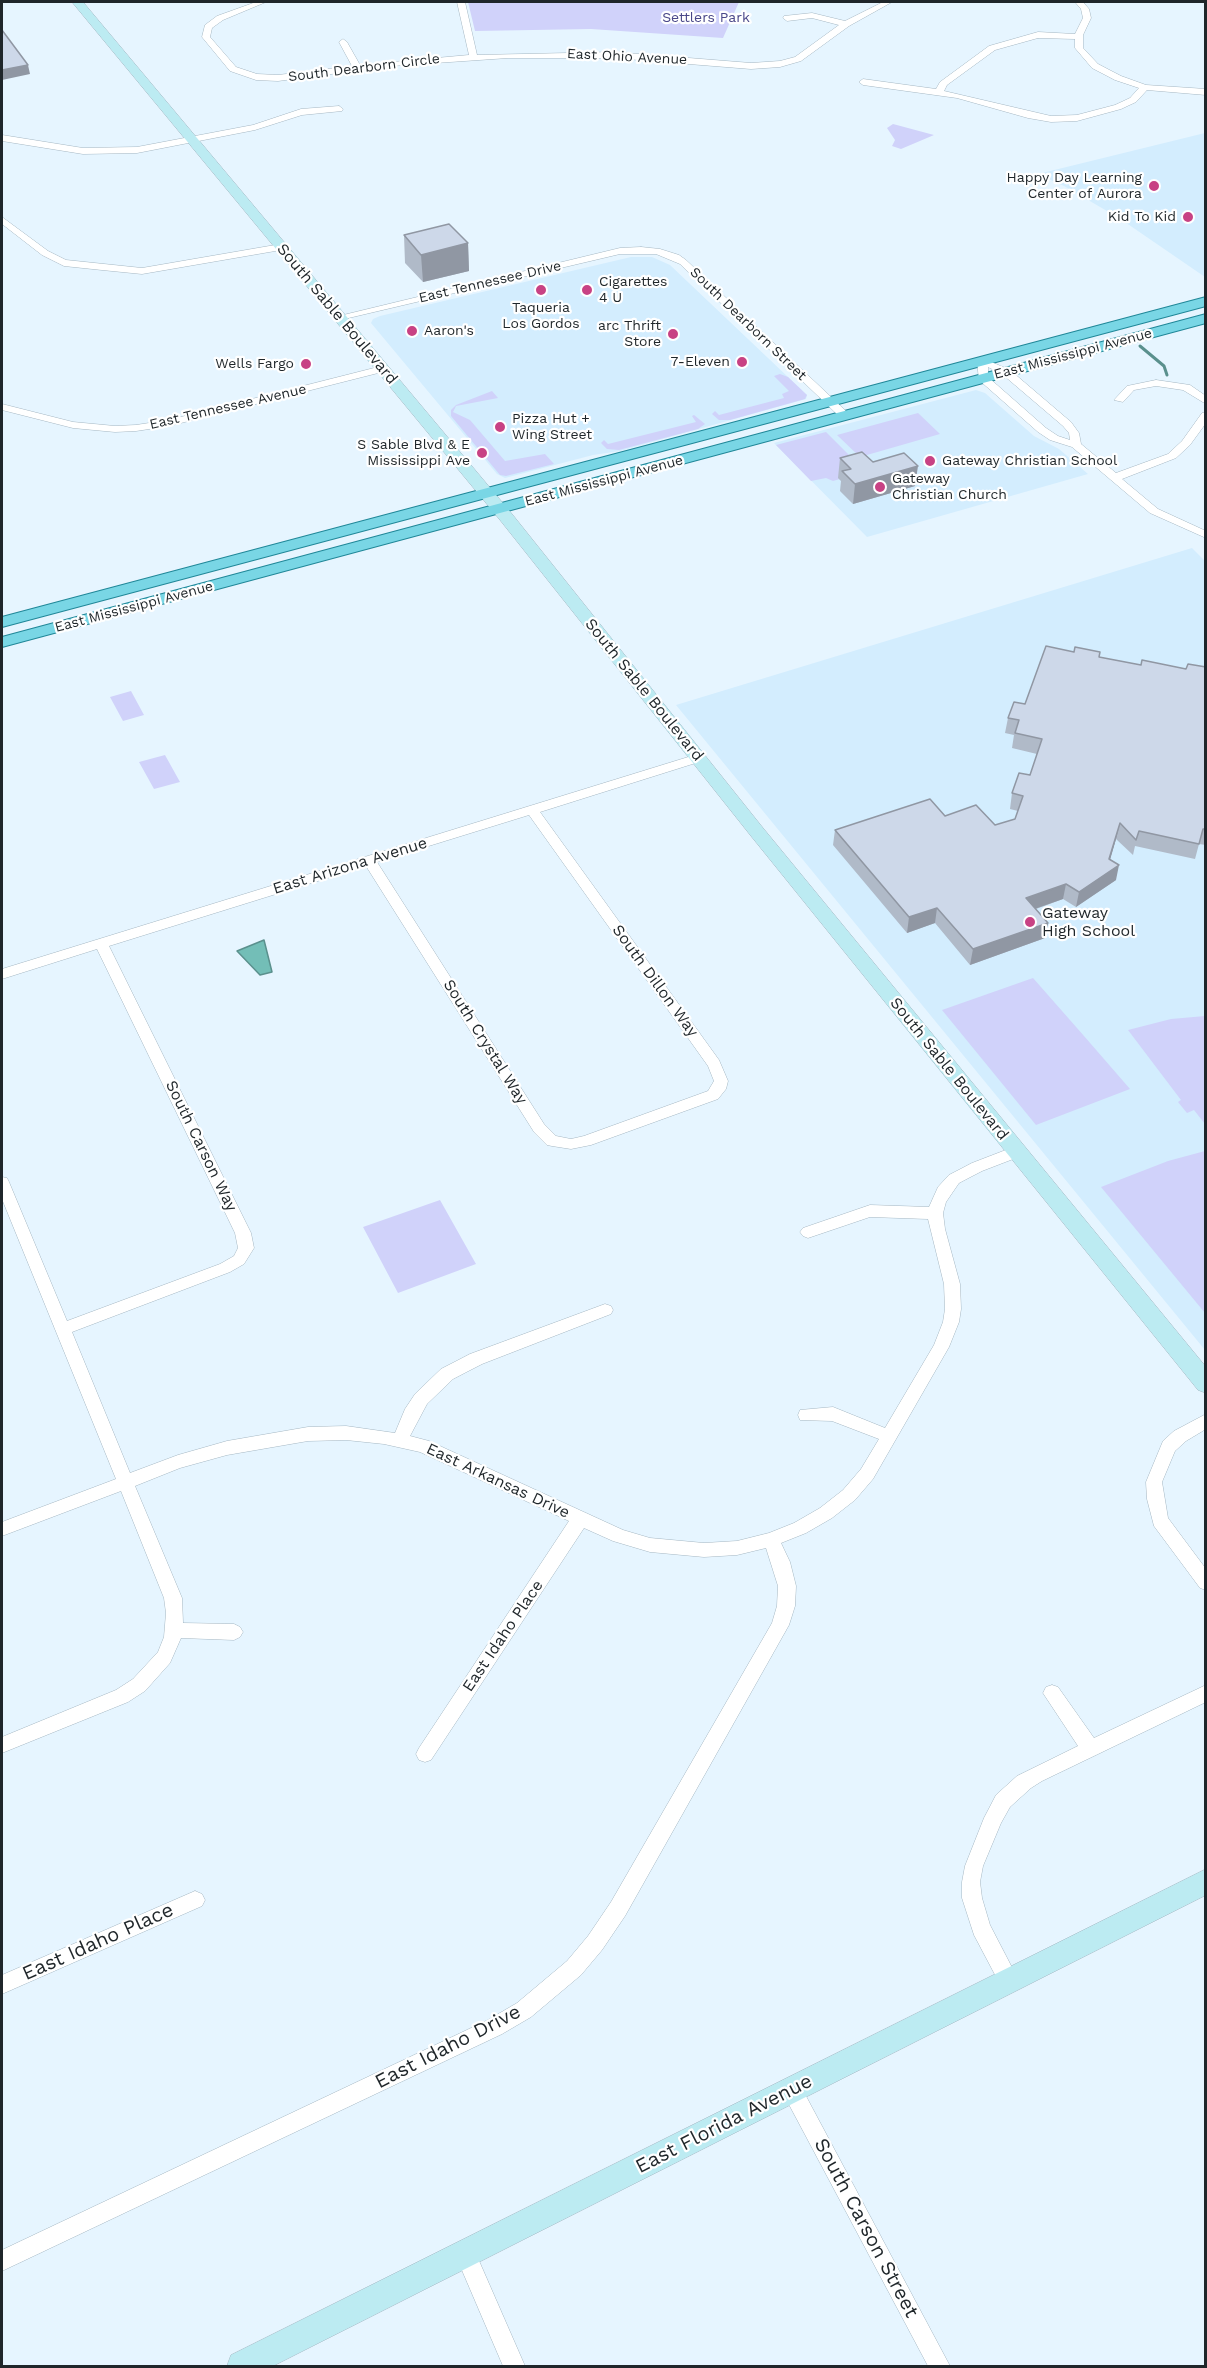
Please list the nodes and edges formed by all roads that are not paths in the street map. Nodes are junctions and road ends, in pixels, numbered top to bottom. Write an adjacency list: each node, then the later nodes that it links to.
1 (77, 2): 20 (street, South Sable Boulevard)
2 (262, 2): 12 (street, South Dearborn Circle)
3 (461, 2): 10 (street)
4 (888, 2): 7 (street, East Ohio Avenue)
5 (1079, 2): 8 (street)
6 (787, 18): 7 (street)
7 (846, 24): 10 (street, East Ohio Avenue)
8 (1078, 38): 15 (street); 17 (street)
9 (343, 42): 11 (street)
10 (473, 56): 11 (street, South Dearborn Circle)
11 (357, 67): 12 (street, South Dearborn Circle)
12 (256, 77): 14 (street)
13 (863, 82): 17 (street)
14 (246, 86)
15 (1145, 87): 16 (street); 17 (street)
16 (1206, 92)
17 (939, 93)
18 (339, 109): 20 (street)
19 (2, 138): 20 (street)
20 (192, 140): 22 (street, South Sable Boulevard)
21 (2, 220): 22 (street)
22 (281, 246): 25 (street, South Sable Boulevard)
23 (641, 250): 25 (street, East Tennessee Drive); 33 (street, South Dearborn Street)
24 (1206, 301): 27 (main road, East Mississippi Avenue)
25 (340, 318): 28 (street, South Sable Boulevard)
26 (1206, 318): 29 (main road, East Mississippi Avenue)
27 (982, 361): 29 (street); 30 (street); 33 (main road, East Mississippi Avenue)
28 (382, 369): 34 (street, East Tennessee Avenue); 39 (street, South Sable Boulevard)
29 (1006, 372): 30 (main road, East Mississippi Avenue); 37 (street)
30 (983, 378): 36 (main road, East Mississippi Avenue); 37 (street)
31 (1119, 400): 32 (street)
32 (1206, 401)
33 (830, 402): 36 (street, South Dearborn Street); 39 (main road, East Mississippi Avenue)
34 (2, 407)
35 (1206, 415): 38 (street)
36 (845, 416): 40 (main road, East Mississippi Avenue)
37 (1076, 445): 38 (street)
38 (1113, 478): 41 (street)
39 (487, 494): 40 (street, South Sable Boulevard); 42 (main road, East Mississippi Avenue)
40 (500, 509): 43 (main road, East Mississippi Avenue); 44 (street, South Sable Boulevard)
41 (1206, 535)
42 (2, 622)
43 (2, 642)
44 (698, 758): 45 (street, East Arizona Avenue); 50 (street, South Sable Boulevard)
45 (531, 809): 46 (street, East Arizona Avenue); 49 (street, South Dillon Way)
46 (369, 860): 47 (street, East Arizona Avenue); 49 (street, South Crystal Way)
47 (101, 943): 48 (street, East Arizona Avenue); 55 (street, South Carson Way)
48 (2, 974)
49 (644, 1121)
50 (1017, 1152): 52 (street); 56 (street, South Sable Boulevard)
51 (2, 1182): 55 (street)
52 (935, 1213): 53 (street); 59 (street, East Arkansas Drive)
53 (808, 1232)
54 (605, 1310): 60 (street)
55 (62, 1329): 61 (street)
56 (1206, 1384)
57 (806, 1415): 59 (street)
58 (1206, 1421): 65 (street)
59 (889, 1436): 64 (street, East Arkansas Drive)
60 (400, 1440): 61 (street, East Arkansas Drive); 62 (street, East Arkansas Drive)
61 (125, 1482): 63 (street, East Arkansas Drive); 66 (street)
62 (580, 1519): 64 (street, East Arkansas Drive); 72 (street, East Idaho Place)
63 (2, 1529)
64 (771, 1540): 79 (street, East Idaho Drive)
65 (1206, 1583)
66 (175, 1630): 67 (street); 70 (street)
67 (234, 1632)
68 (1052, 1693): 71 (street)
69 (1206, 1693): 71 (street)
70 (2, 1745)
71 (1091, 1749): 75 (street)
72 (425, 1754)
73 (1206, 1881): 75 (street, East Florida Avenue)
74 (195, 1900): 76 (street, East Idaho Place)
75 (1009, 1981): 77 (street, East Florida Avenue)
76 (2, 1984)
77 (792, 2090): 78 (street, East Florida Avenue); 82 (street, South Carson Street)
78 (466, 2253): 80 (street, East Florida Avenue); 81 (street)
79 (2, 2261)
80 (242, 2367)
81 (514, 2367)
82 (939, 2367)

